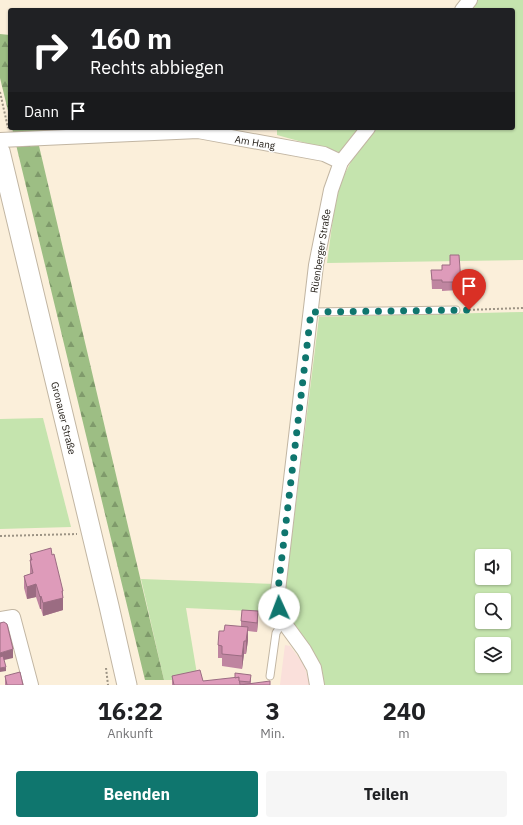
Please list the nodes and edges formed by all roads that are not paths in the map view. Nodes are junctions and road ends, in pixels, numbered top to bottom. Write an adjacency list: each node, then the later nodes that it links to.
1 (470, 0): 2 (street)
2 (464, 8)
3 (366, 130): 6 (street, Rüenberger Straße)
4 (0, 140): 6 (street, Am Hang)
5 (0, 151): 13 (main road, Gronauer Straße)
6 (341, 162): 8 (street, Rüenberger Straße)
7 (456, 310): 8 (lane)
8 (311, 312): 10 (street, Rüenberger Straße)
9 (0, 619): 12 (street)
10 (284, 620): 11 (lane); 14 (street, Rüenberger Straße)
11 (270, 676)
12 (31, 685)
13 (127, 685)
14 (317, 685)

